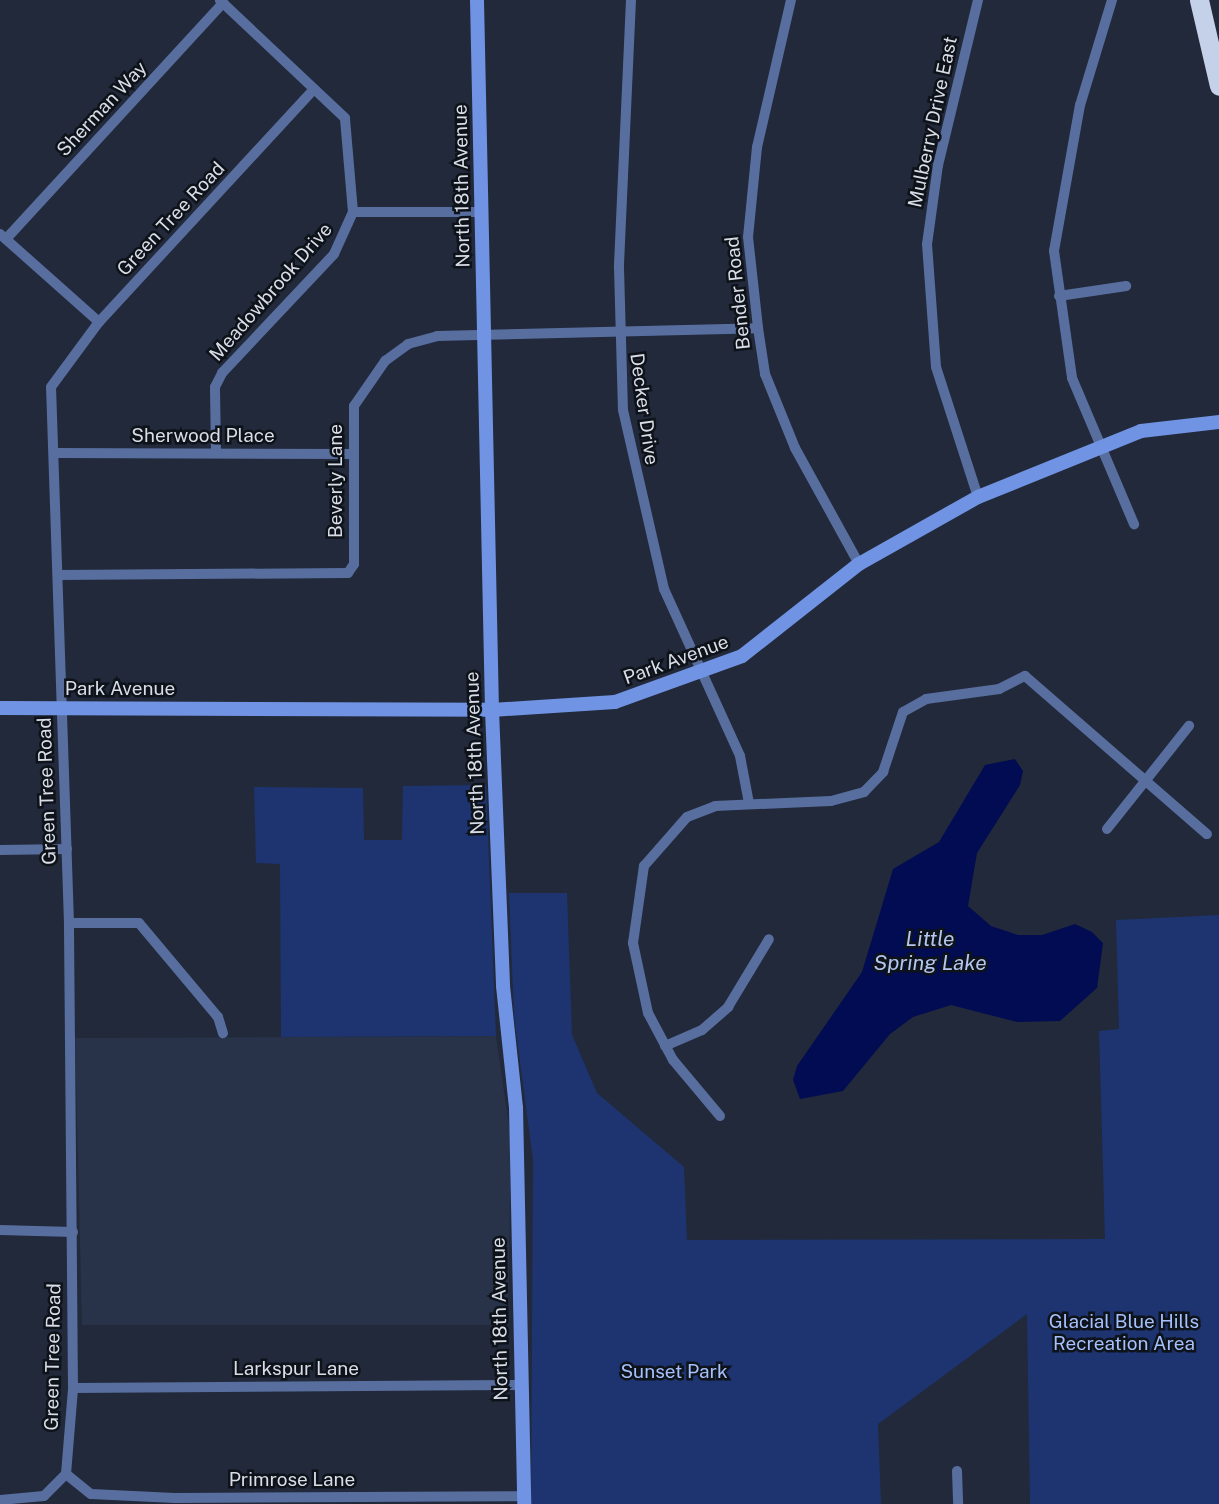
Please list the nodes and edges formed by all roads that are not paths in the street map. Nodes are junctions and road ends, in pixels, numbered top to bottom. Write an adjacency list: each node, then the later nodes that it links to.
1 (477, 0): 11 (street, North 18th Avenue)
2 (631, 0): 17 (street, Decker Drive)
3 (791, 0): 16 (street, Bender Road)
4 (978, 0): 24 (street, Mulberry Drive East)
5 (1112, 0): 14 (street)
6 (1199, 0): 8 (highway)
7 (221, 2): 9 (street, Meadowbrook Drive); 12 (street, Sherman Way)
8 (1219, 86)
9 (314, 89): 10 (street, Meadowbrook Drive); 15 (street, Green Tree Road)
10 (354, 212): 11 (street); 22 (street, Meadowbrook Drive)
11 (482, 212): 18 (street, North 18th Avenue)
12 (3, 236): 15 (street)
13 (1126, 286): 14 (street)
14 (1059, 296): 20 (street)
15 (99, 322): 21 (street, Green Tree Road)
16 (758, 328): 17 (street, Beverly Lane); 26 (street, Bender Road)
17 (618, 331): 18 (street, Beverly Lane); 28 (street, Decker Drive)
18 (485, 335): 23 (street, Beverly Lane); 31 (street, North 18th Avenue)
19 (1219, 422): 20 (street, Park Avenue)
20 (1098, 445): 24 (street, Park Avenue); 25 (street)
21 (55, 453): 22 (street, Sherwood Place); 27 (street, Green Tree Road)
22 (216, 453): 23 (street, Sherwood Place)
23 (352, 454): 27 (street, Beverly Lane)
24 (978, 497): 26 (street, Park Avenue)
25 (1134, 524)
26 (859, 564): 28 (street, Park Avenue)
27 (59, 575): 30 (street, Green Tree Road)
28 (705, 672): 31 (street, Park Avenue); 34 (street, Decker Drive)
29 (0, 708): 30 (street, Park Avenue)
30 (62, 708): 31 (street, Park Avenue); 37 (street, Green Tree Road)
31 (492, 710): 46 (street, North 18th Avenue)
32 (1189, 726): 33 (street)
33 (1144, 781): 34 (street); 35 (street); 36 (street)
34 (749, 803): 42 (street)
35 (1107, 829)
36 (1207, 834)
37 (67, 849): 38 (street); 39 (street, Green Tree Road)
38 (0, 850)
39 (69, 923): 41 (street); 45 (street, Green Tree Road)
40 (769, 939): 42 (street)
41 (223, 1032)
42 (665, 1046): 43 (street)
43 (720, 1116)
44 (0, 1230): 45 (street)
45 (73, 1232): 47 (street, Green Tree Road)
46 (520, 1385): 47 (street, Larkspur Lane); 51 (street, North 18th Avenue)
47 (73, 1388): 49 (street, Green Tree Road)
48 (957, 1471): 53 (street)
49 (66, 1474): 50 (street); 52 (street, Primrose Lane)
50 (0, 1500)
51 (524, 1500): 52 (street, Primrose Lane)
52 (175, 1501)
53 (958, 1504)

